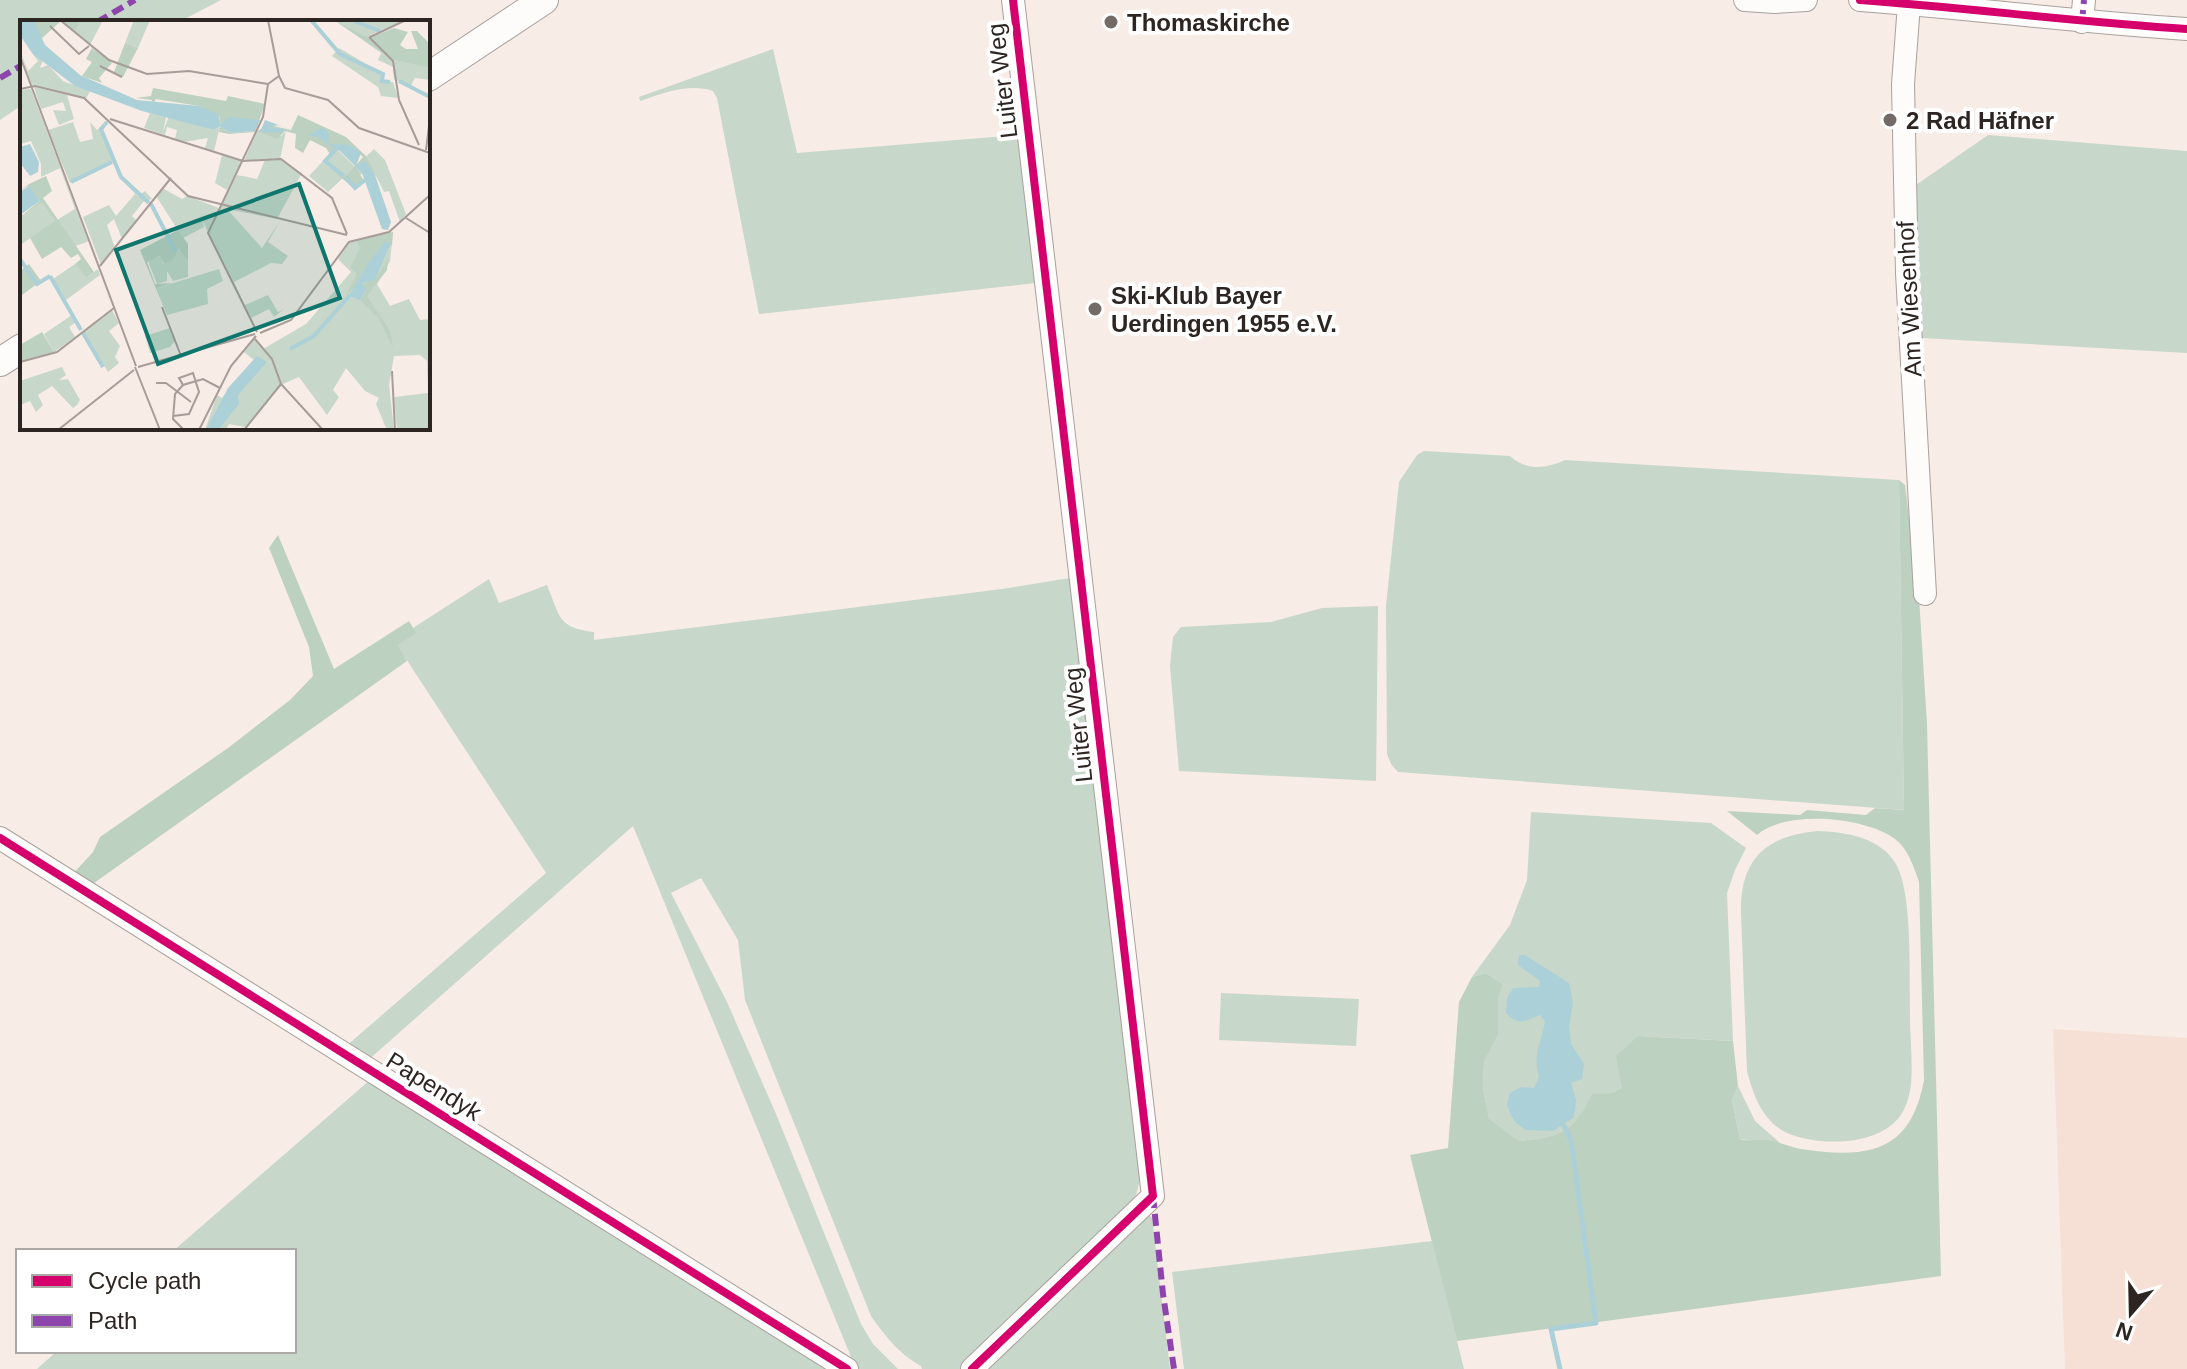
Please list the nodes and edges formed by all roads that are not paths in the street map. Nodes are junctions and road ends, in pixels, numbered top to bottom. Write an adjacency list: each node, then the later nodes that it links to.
1 (544, 0): 9 (main road)
2 (1013, 0): 15 (street, Luiter Weg)
3 (1745, 0): 4 (street)
4 (1806, 0)
5 (1860, 0): 6 (street)
6 (1909, 4): 7 (street); 12 (street, Am Wiesenhof)
7 (2083, 11): 8 (street)
8 (2187, 29)
9 (430, 76)
10 (20, 349): 11 (main road)
11 (0, 362)
12 (1925, 594)
13 (0, 838): 14 (street, Papendyk)
14 (847, 1369)
15 (972, 1369)

